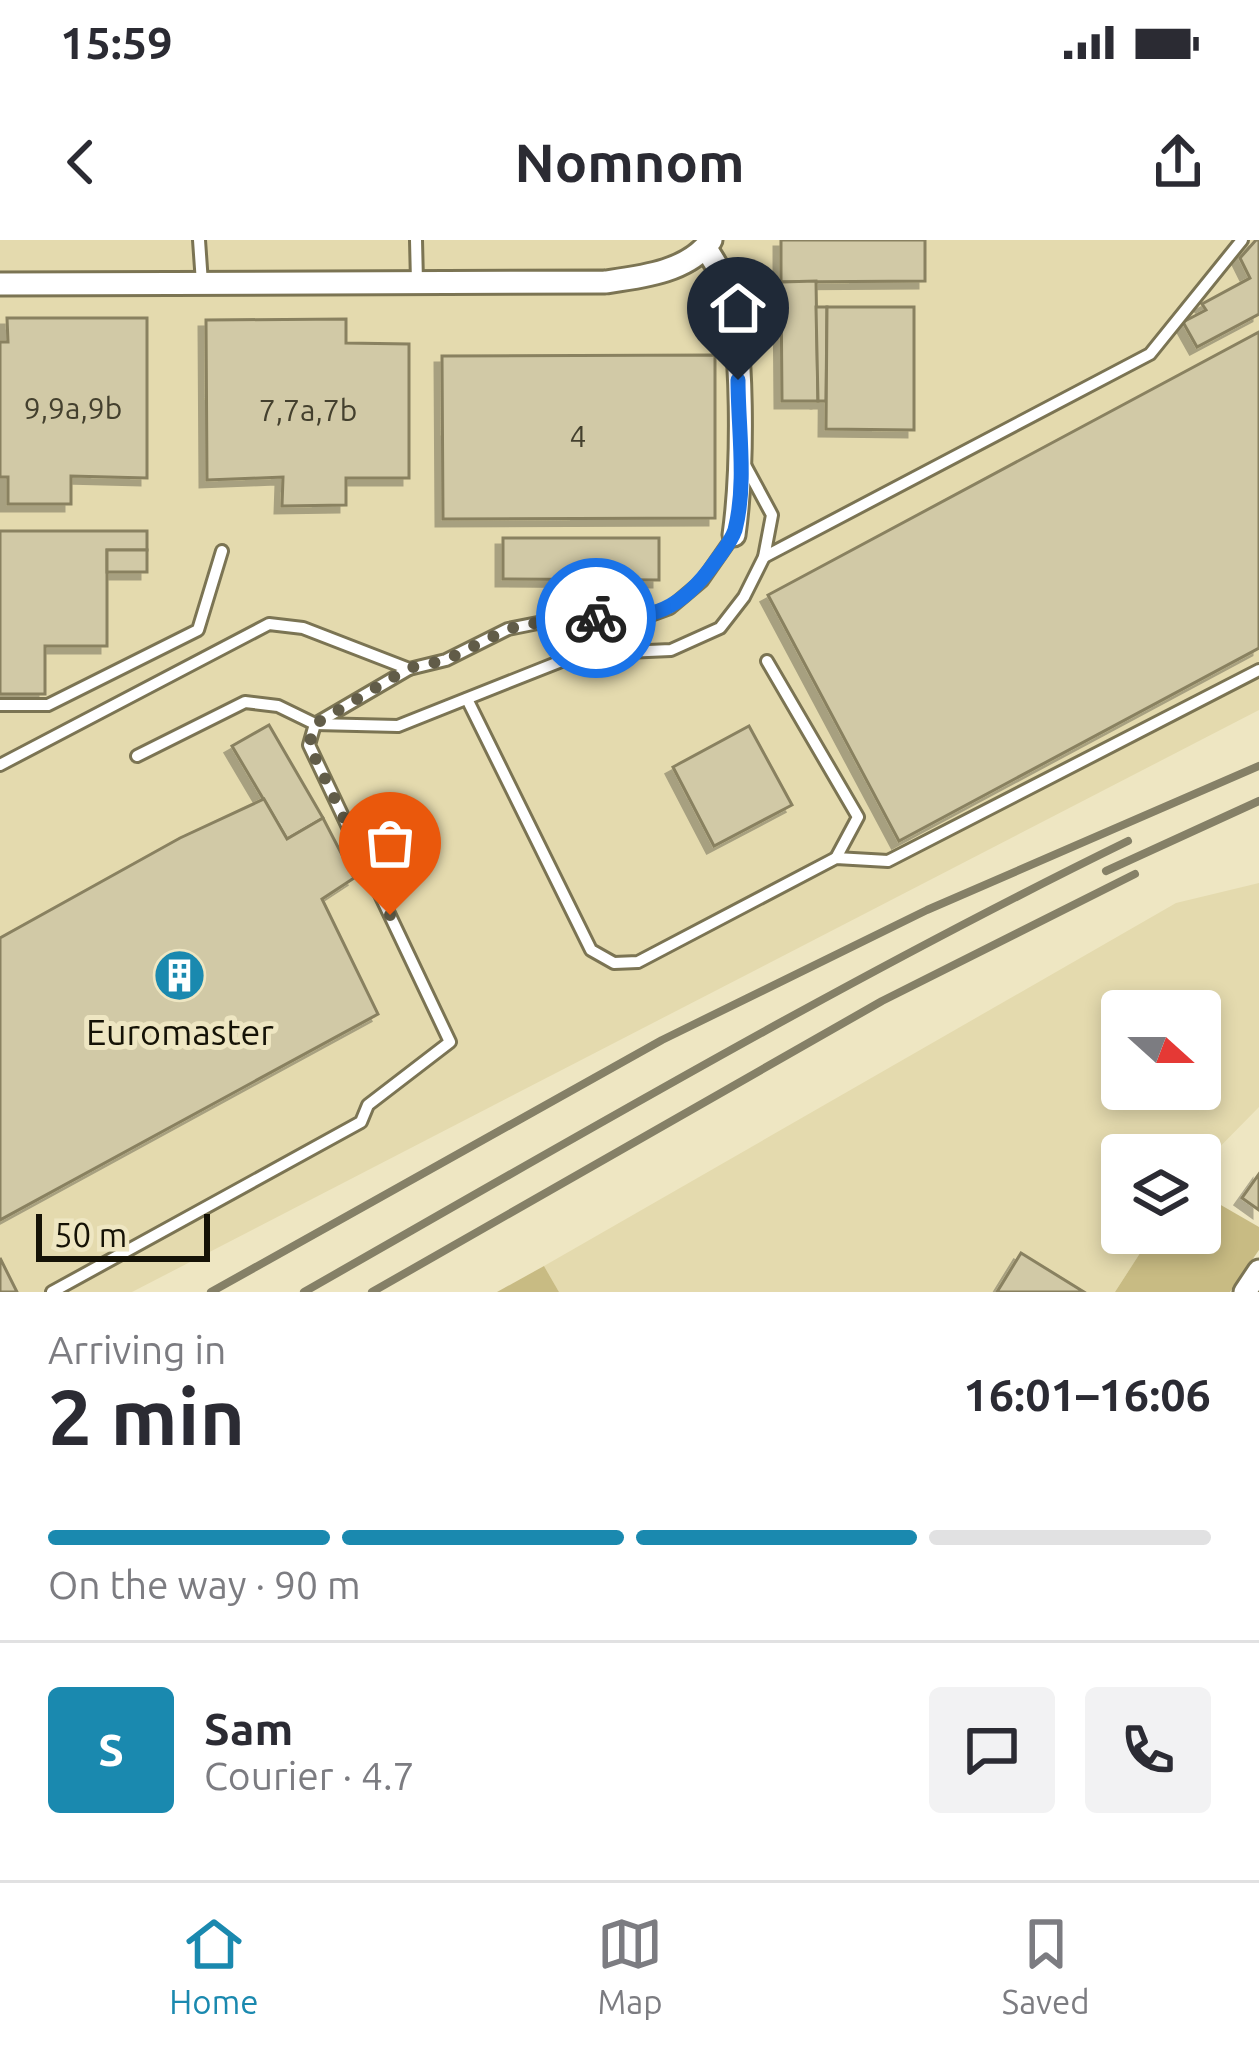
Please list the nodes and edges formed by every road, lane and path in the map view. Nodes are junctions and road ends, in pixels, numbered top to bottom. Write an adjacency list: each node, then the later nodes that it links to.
1 (199, 240): 7 (lane)
2 (416, 240): 5 (lane)
3 (1242, 240): 11 (lane)
4 (708, 244): 5 (street); 8 (street)
5 (417, 282): 7 (street)
6 (0, 284): 7 (street)
7 (202, 284)
8 (739, 455): 9 (street); 11 (lane)
9 (734, 535): 13 (lane)
10 (222, 551): 16 (lane)
11 (764, 557): 15 (lane)
12 (766, 661): 20 (lane)
13 (409, 668): 17 (lane); 19 (lane)
14 (1259, 670): 20 (lane)
15 (467, 699): 17 (lane); 20 (lane)
16 (0, 705)
17 (315, 724): 18 (lane); 22 (lane)
18 (137, 756)
19 (0, 765)
20 (836, 858)
21 (1259, 1271): 23 (street)
22 (52, 1292)
23 (1245, 1292)

